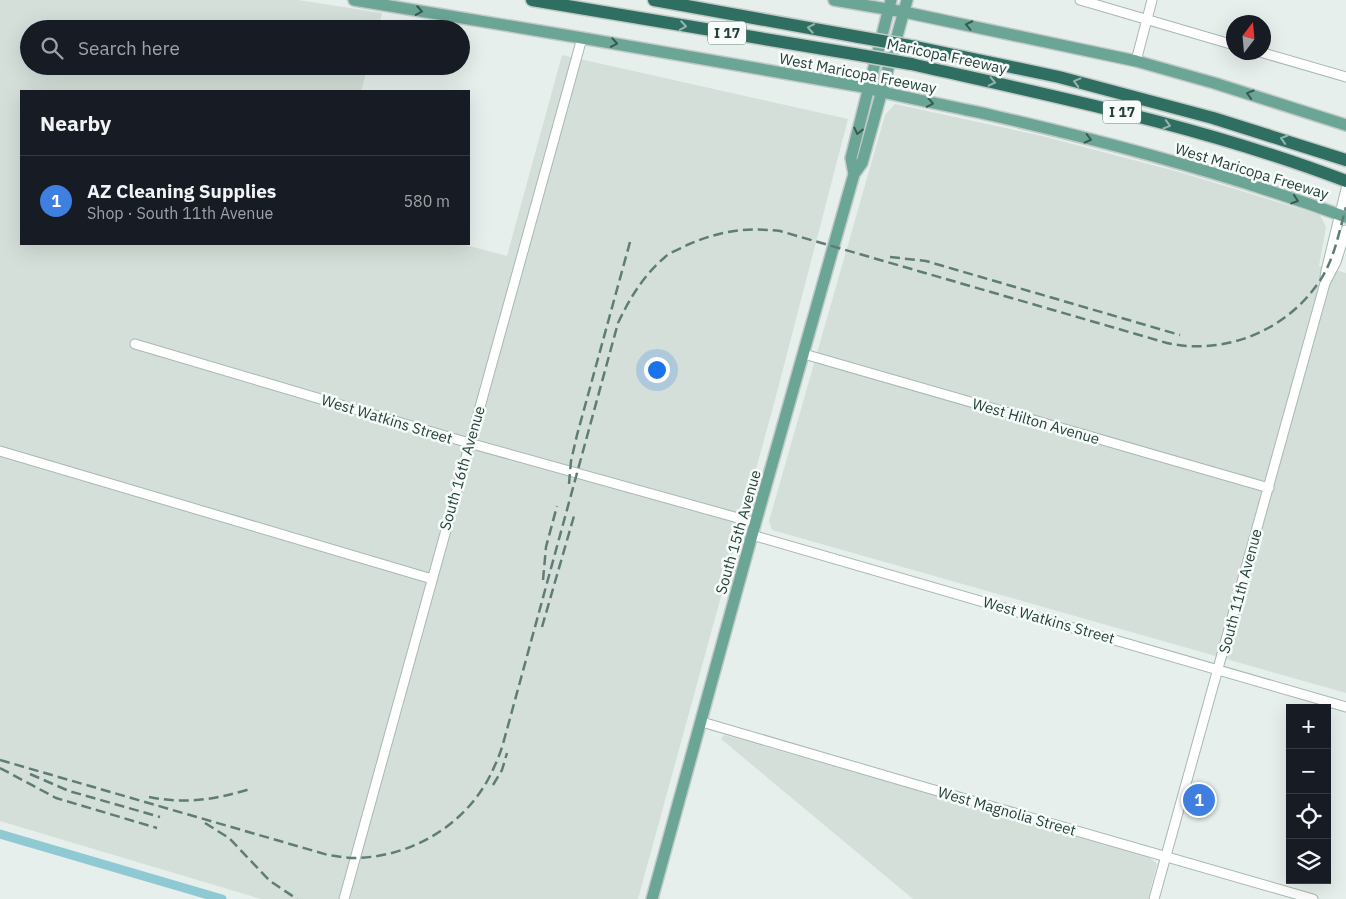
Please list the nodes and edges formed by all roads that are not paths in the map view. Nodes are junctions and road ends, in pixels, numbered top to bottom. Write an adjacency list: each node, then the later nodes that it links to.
1 (354, 0): 11 (main road, West Maricopa Freeway, one-way to 11)
2 (532, 0): 21 (highway, Maricopa Freeway / I 17, one-way to 21, bridge)
3 (654, 0): 19 (highway, Maricopa Freeway / I 17, one-way to 3, bridge)
4 (834, 0): 8 (main road)
5 (907, 0): 9 (main road, South 15th Avenue)
6 (1080, 0): 10 (street)
7 (1152, 0): 10 (street)
8 (890, 4): 9 (main road); 16 (main road, South 15th Avenue)
9 (904, 12): 14 (main road, one-way to 9); 17 (main road, South 15th Avenue)
10 (1147, 20): 12 (street); 14 (street)
11 (582, 38): 16 (main road, West Maricopa Freeway, one-way to 16); 28 (street, South 16th Avenue)
12 (1226, 43)
13 (1271, 55): 15 (street)
14 (1136, 61): 18 (main road, one-way to 14)
15 (1346, 78)
16 (868, 89): 17 (main road, West Maricopa Freeway); 20 (main road, South 15th Avenue, one-way to 20)
17 (882, 93): 20 (main road, South 15th Avenue); 23 (main road, West Maricopa Freeway, one-way to 23)
18 (1346, 126)
19 (1346, 160)
20 (854, 174): 27 (main road, South 15th Avenue)
21 (1346, 181)
22 (1346, 189): 23 (street, South 11th Avenue)
23 (1342, 216): 25 (street, South 11th Avenue)
24 (1346, 230): 25 (street, South 11th Avenue)
25 (1325, 283): 30 (street, South 11th Avenue)
26 (136, 344): 28 (street, West Watkins Street)
27 (804, 354): 30 (street, West Hilton Avenue); 31 (main road, South 15th Avenue)
28 (469, 444): 31 (street, West Watkins Street); 33 (street, South 16th Avenue)
29 (0, 451): 33 (street)
30 (1269, 488): 34 (street, South 11th Avenue)
31 (756, 523): 32 (main road, South 15th Avenue)
32 (752, 535): 34 (street, West Watkins Street); 36 (main road, South 15th Avenue)
33 (432, 579): 38 (street, South 16th Avenue)
34 (1219, 669): 35 (street, West Watkins Street); 37 (street, South 11th Avenue)
35 (1346, 707)
36 (702, 722): 37 (street, West Magnolia Street); 39 (main road, South 15th Avenue)
37 (1166, 856): 40 (street, South 11th Avenue); 41 (street, West Magnolia Street)
38 (344, 899)
39 (652, 899)
40 (1154, 899)
41 (1313, 899)

